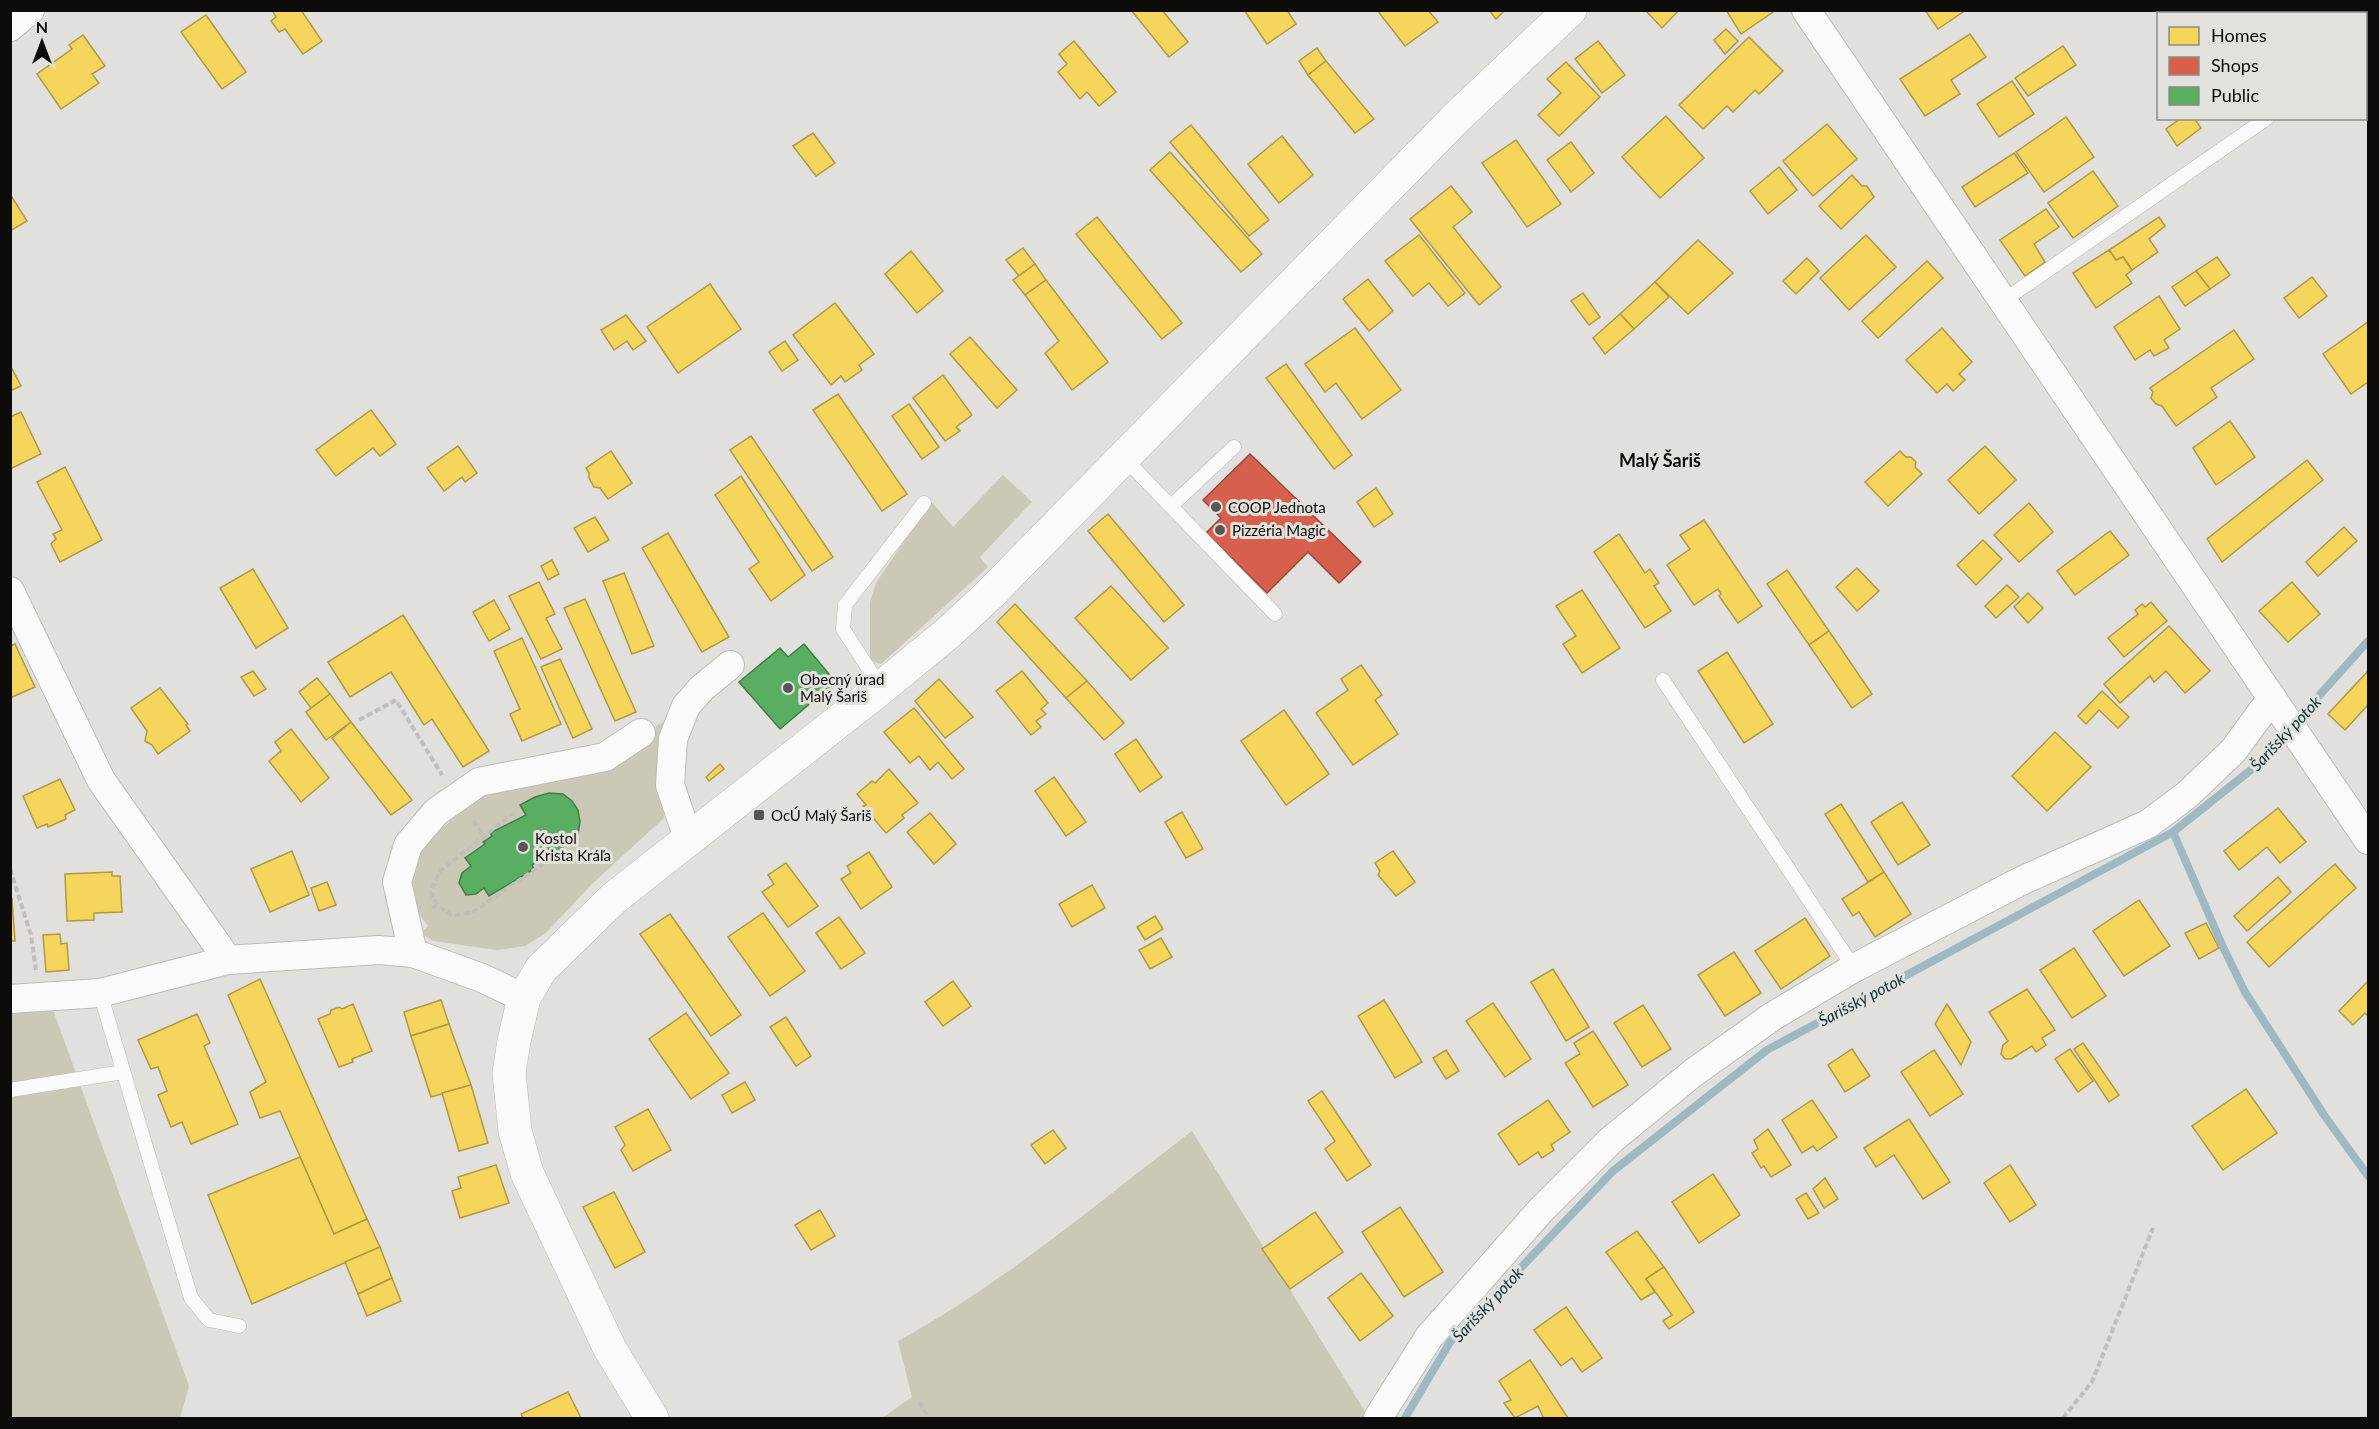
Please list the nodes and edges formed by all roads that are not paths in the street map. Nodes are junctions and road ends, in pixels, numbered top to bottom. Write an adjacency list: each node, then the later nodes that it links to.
1 (30, 10): 4 (street)
2 (1570, 10): 8 (street)
3 (1806, 10): 6 (street)
4 (10, 27)
5 (2264, 120): 6 (lane)
6 (2003, 301): 16 (street)
7 (1234, 447): 10 (lane)
8 (1124, 458): 10 (lane); 15 (street)
9 (924, 503): 15 (lane)
10 (1171, 506): 12 (lane)
11 (10, 591): 21 (street)
12 (1275, 614)
13 (730, 665): 18 (street)
14 (1663, 680): 22 (lane)
15 (881, 688): 18 (street)
16 (2277, 706): 19 (street); 22 (street)
17 (641, 733): 20 (street)
18 (688, 838): 24 (street)
19 (2368, 840)
20 (410, 940): 21 (street); 24 (street)
21 (228, 960): 23 (street)
22 (1854, 968): 30 (street)
23 (100, 993): 25 (street); 26 (lane)
24 (524, 998): 29 (street)
25 (10, 999)
26 (123, 1072): 27 (lane); 28 (lane)
27 (10, 1090)
28 (239, 1326)
29 (652, 1419)
30 (1378, 1419)

